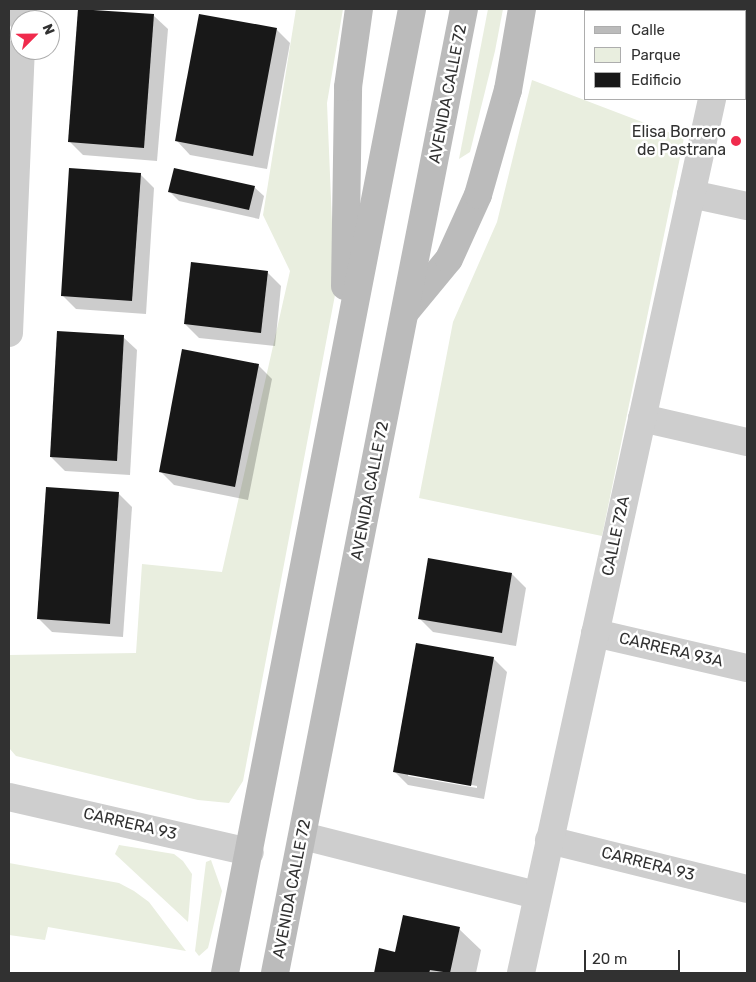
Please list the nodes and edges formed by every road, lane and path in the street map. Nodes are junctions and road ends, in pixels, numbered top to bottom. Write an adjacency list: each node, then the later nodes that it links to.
1 (359, 9): 12 (main road)
2 (412, 9): 12 (main road)
3 (464, 9): 10 (main road, AVENIDA CALLE 72)
4 (522, 9): 10 (main road)
5 (19, 60): 6 (street)
6 (14, 86): 11 (street)
7 (712, 100): 8 (street, CALLE 72A)
8 (691, 194): 9 (street); 13 (street, CALLE 72A)
9 (747, 206)
10 (405, 312): 18 (main road, AVENIDA CALLE 72)
11 (9, 333)
12 (345, 351): 20 (main road)
13 (642, 418): 14 (street); 15 (street, CALLE 72A)
14 (747, 442)
15 (595, 633): 16 (street, CARRERA 93A); 19 (street, CALLE 72A)
16 (747, 668)
17 (9, 797): 20 (street, CARRERA 93)
18 (303, 836): 22 (street); 24 (main road, AVENIDA CALLE 72)
19 (549, 840): 21 (street, CARRERA 93); 22 (street, CALLE 72A)
20 (250, 852): 23 (main road)
21 (747, 889)
22 (537, 895): 25 (street, CALLE 72A)
23 (225, 973)
24 (275, 973)
25 (521, 973)

